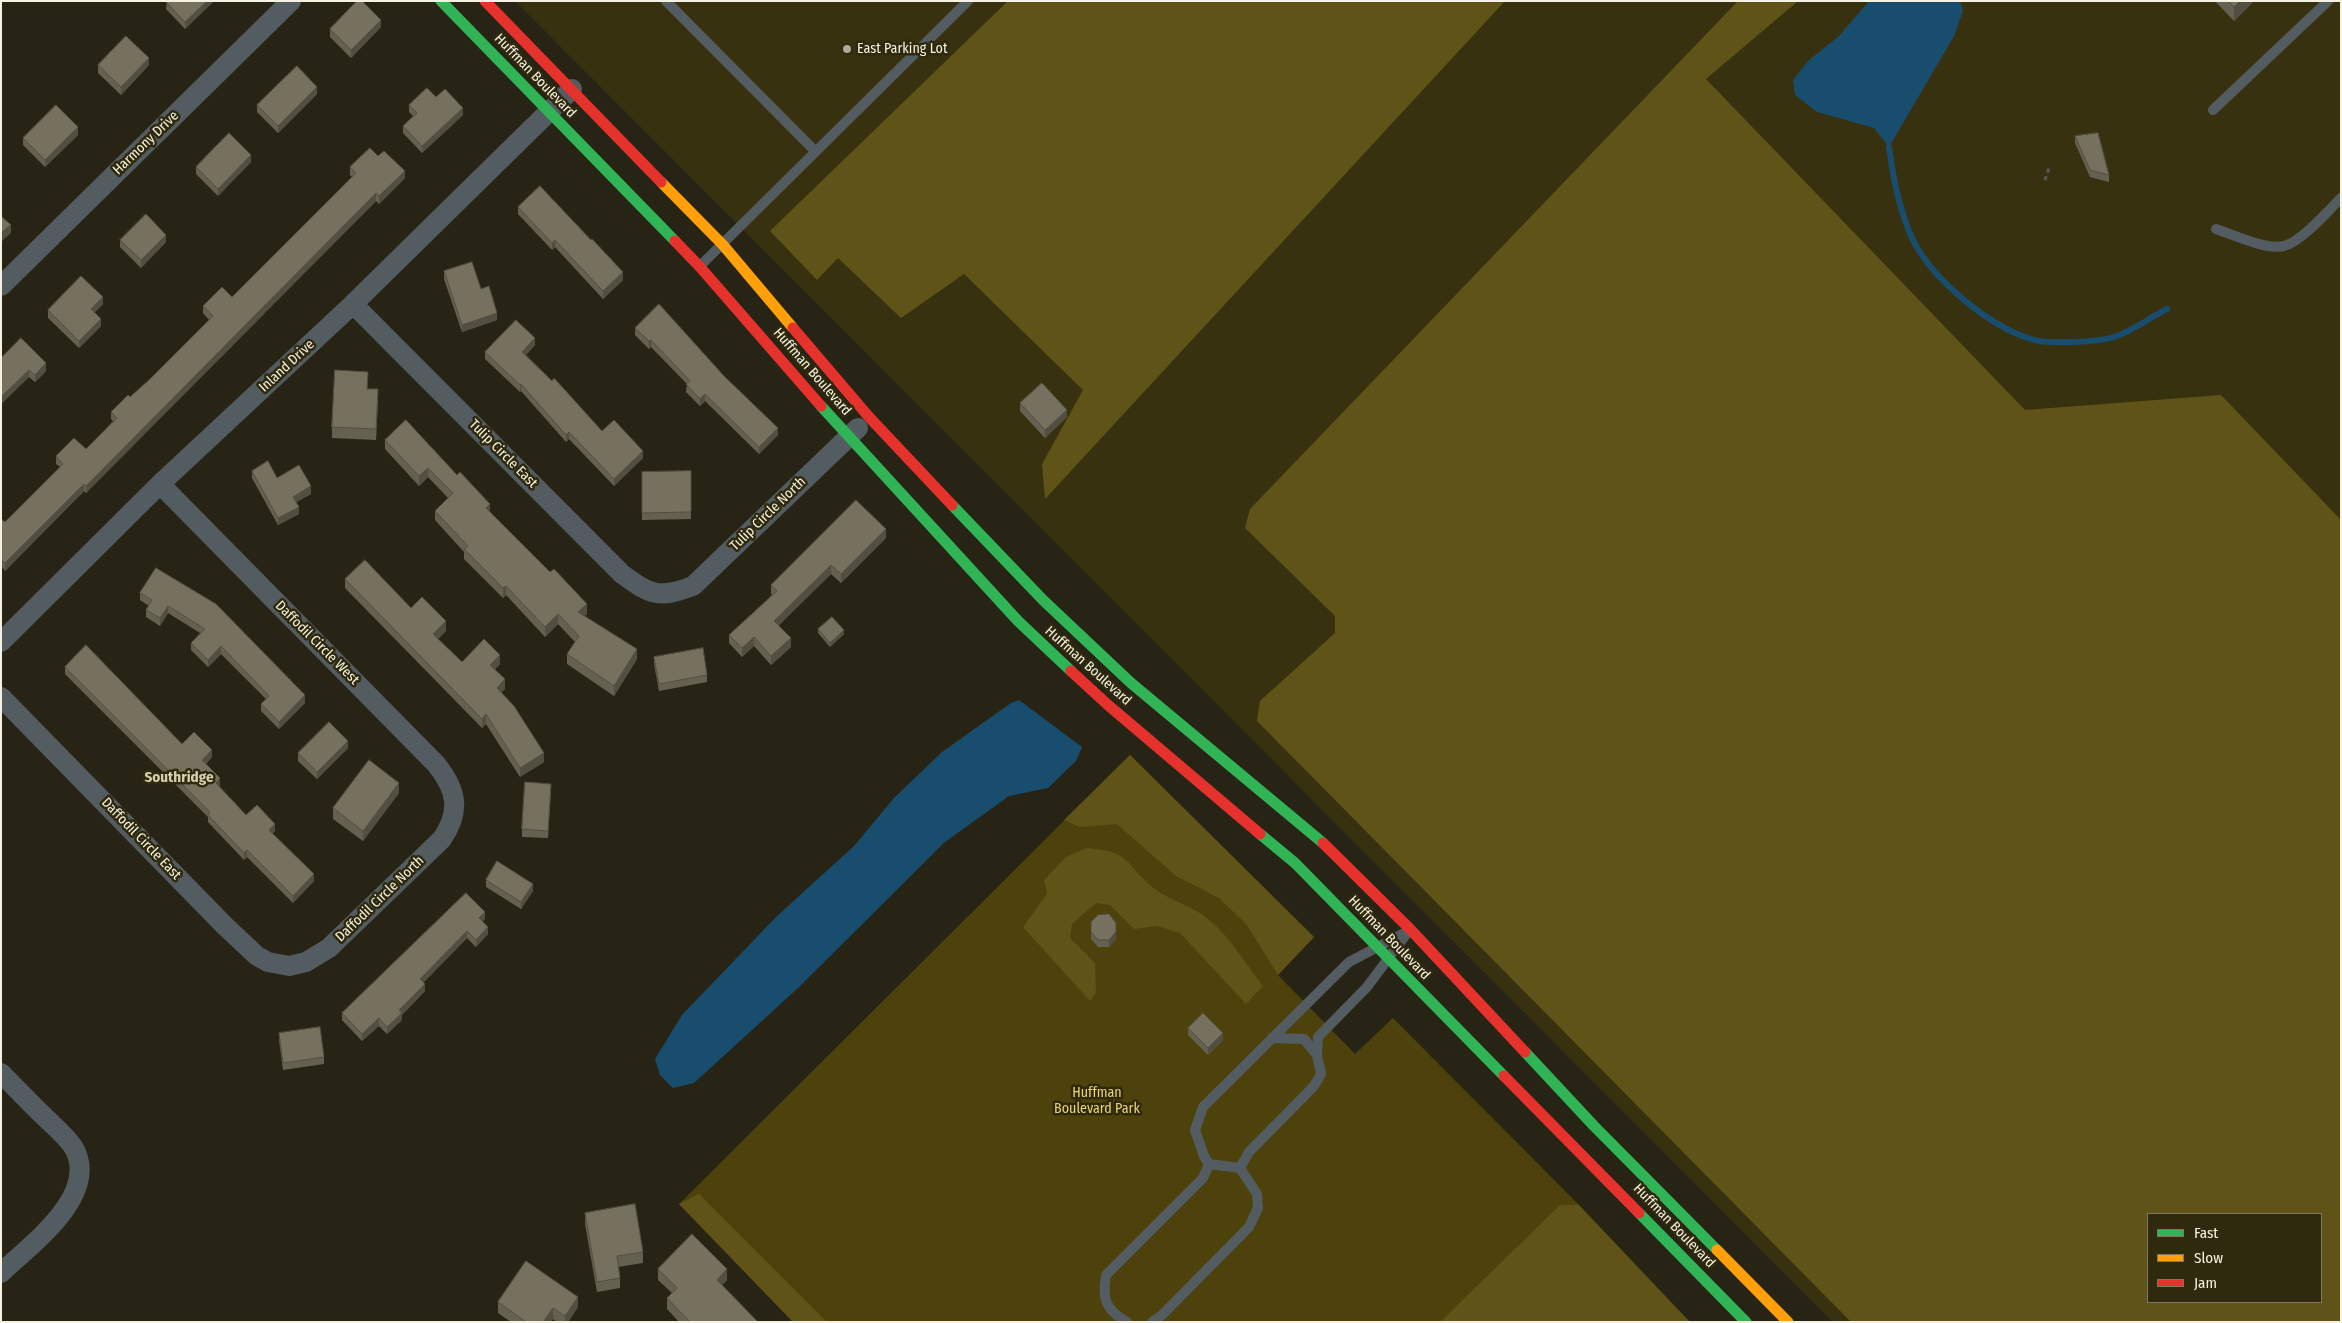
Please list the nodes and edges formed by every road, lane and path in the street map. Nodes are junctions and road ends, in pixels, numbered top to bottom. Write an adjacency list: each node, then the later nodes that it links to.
1 (292, 1): 19 (street, Harmony Drive)
2 (441, 1): 9 (street, Huffman Boulevard)
3 (485, 1): 7 (street, Huffman Boulevard)
4 (666, 1): 11 (lane)
5 (968, 1): 11 (lane)
6 (2328, 1): 8 (lane)
7 (572, 89): 9 (street, Inland Drive); 17 (street, Huffman Boulevard)
8 (2213, 110)
9 (549, 111): 18 (street, Huffman Boulevard); 20 (street, Inland Drive)
10 (2104, 150): 13 (path)
11 (815, 151): 17 (lane)
12 (2050, 165): 14 (path)
13 (2100, 165)
14 (2045, 180)
15 (2341, 198): 16 (lane)
16 (2216, 229)
17 (723, 245): 18 (lane); 21 (street, Huffman Boulevard)
18 (700, 267): 22 (street, Huffman Boulevard)
19 (1, 286)
20 (353, 304): 23 (street, Inland Drive); 24 (street, Tulip Circle East)
21 (869, 417): 22 (street, Tulip Circle North); 28 (street, Huffman Boulevard)
22 (848, 437): 24 (street, Tulip Circle North); 29 (street, Huffman Boulevard)
23 (160, 484): 25 (street, Inland Drive); 27 (street, Daffodil Circle West)
24 (659, 594)
25 (1, 642)
26 (1, 697): 31 (street, Daffodil Circle East)
27 (454, 813): 31 (street, Daffodil Circle North)
28 (1410, 929): 29 (lane); 30 (lane); 41 (street, Huffman Boulevard)
29 (1377, 947): 30 (street, Huffman Boulevard); 32 (lane)
30 (1388, 960): 33 (lane); 40 (street, Huffman Boulevard)
31 (290, 966)
32 (1272, 1038): 33 (lane); 35 (lane)
33 (1317, 1055): 36 (lane)
34 (1, 1073): 37 (street)
35 (1210, 1164): 36 (lane); 38 (lane)
36 (1240, 1168): 39 (lane)
37 (1, 1273)
38 (1127, 1322)
39 (1152, 1322)
40 (1746, 1322)
41 (1788, 1322)

